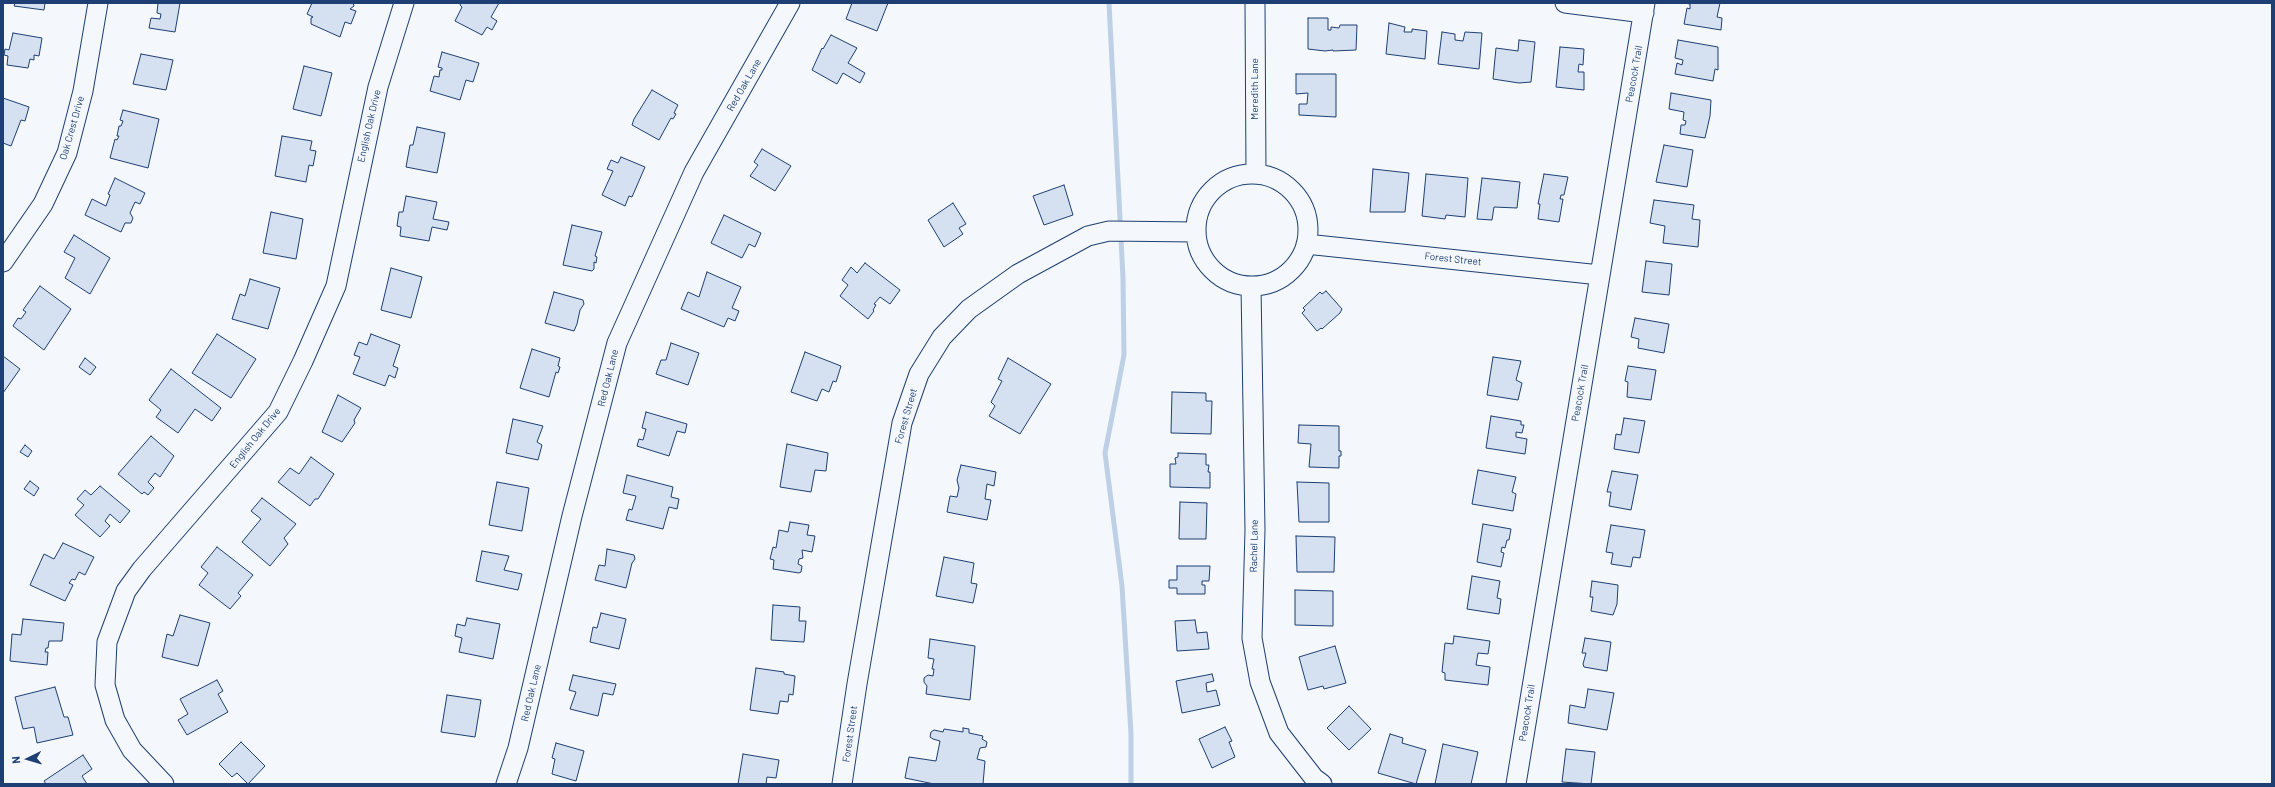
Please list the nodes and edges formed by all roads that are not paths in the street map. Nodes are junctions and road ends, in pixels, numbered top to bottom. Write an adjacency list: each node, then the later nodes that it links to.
1 (98, 3): 10 (street, Oak Crest Drive)
2 (404, 3): 13 (street, English Oak Drive)
3 (790, 3): 14 (street, Red Oak Lane)
4 (1255, 3): 7 (street, Meredith Lane)
5 (1564, 3): 6 (street)
6 (1645, 8): 11 (street, Peacock Trail)
7 (1256, 174): 8 (street); 9 (street)
8 (1196, 232): 12 (street); 15 (street, Forest Street)
9 (1306, 244): 11 (street, Forest Street); 12 (street)
10 (3, 262)
11 (1600, 275): 17 (street, Peacock Trail)
12 (1251, 286): 16 (street, Rachel Lane)
13 (164, 784)
14 (506, 784)
15 (842, 784)
16 (1322, 784)
17 (1516, 784)

